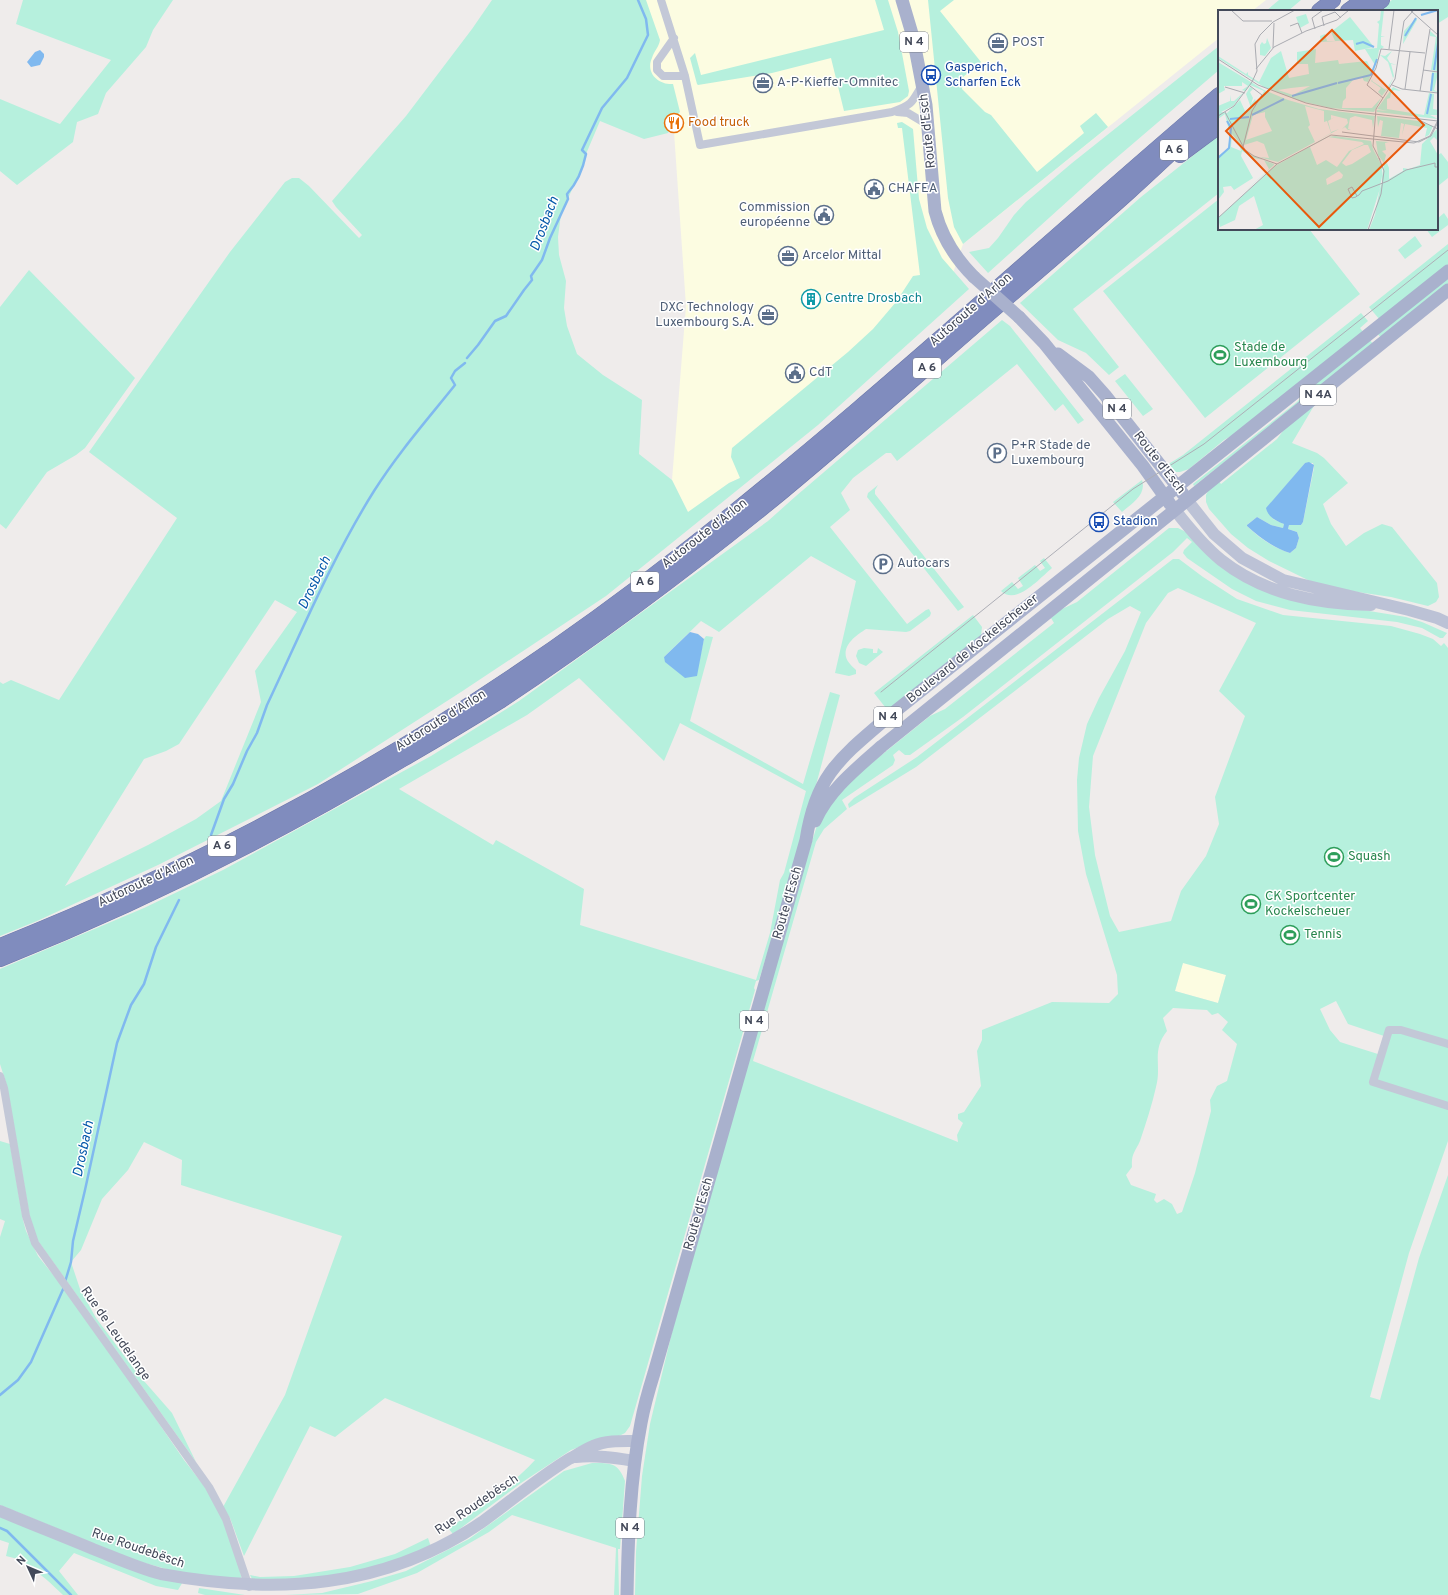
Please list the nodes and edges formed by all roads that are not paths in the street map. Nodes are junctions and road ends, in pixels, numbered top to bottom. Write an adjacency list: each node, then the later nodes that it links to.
1 (661, 0): 13 (street)
2 (902, 0): 15 (main road, Route d'Esch / N 4)
3 (1328, 0): 8 (highway)
4 (1333, 0): 9 (highway)
5 (1353, 0): 10 (highway)
6 (1363, 0): 11 (highway)
7 (1382, 0): 12 (highway)
8 (1321, 10)
9 (1321, 10)
10 (1341, 10)
11 (1349, 10)
12 (1369, 10)
13 (674, 38): 14 (street); 14 (street)
14 (685, 76): 18 (street)
15 (922, 84): 18 (street); 19 (main road, Route d'Esch / N 4)
16 (1218, 96): 32 (highway, Autoroute d'Arlon / A 6)
17 (1218, 111): 21 (highway, Autoroute d'Arlon / A 6)
18 (892, 112): 19 (street)
19 (928, 125): 24 (main road, Route d'Esch / N 4, bridge)
20 (1218, 127): 21 (highway)
21 (1131, 191): 33 (highway, Autoroute d'Arlon / A 6)
22 (1448, 271): 25 (main road, Boulevard de Kockelscheuer / N 4A)
23 (1448, 290): 27 (main road, Boulevard de Kockelscheuer / N 4A)
24 (1044, 343): 25 (main road, Route d'Esch / N 4); 26 (main road, Route d'Esch / N 4)
25 (1177, 487): 26 (main road, Boulevard de Kockelscheuer / N 4); 27 (main road, Route d'Esch / N 4)
26 (1164, 497): 28 (main road, Route d'Esch / N 4); 31 (main road, Boulevard de Kockelscheuer / N 4)
27 (1187, 500): 28 (main road, Boulevard de Kockelscheuer / N 4); 29 (main road)
28 (1175, 510): 29 (main road); 31 (main road, Boulevard de Kockelscheuer / N 4)
29 (1390, 606): 30 (main road)
30 (1448, 623)
31 (806, 840): 37 (main road, Route d'Esch / N 4)
32 (0, 946)
33 (0, 959)
34 (1448, 1044): 36 (street)
35 (0, 1076): 41 (street, Rue de Leudelange)
36 (1448, 1106)
37 (638, 1441): 38 (main road, Rue Roudebësch); 39 (main road, Route d'Esch / N 4)
38 (573, 1457): 39 (main road, Rue Roudebësch); 41 (main road, Rue Roudebësch)
39 (635, 1461): 42 (main road, Route d'Esch / N 4)
40 (0, 1512): 41 (main road, Rue Roudebësch)
41 (253, 1590)
42 (627, 1595)

